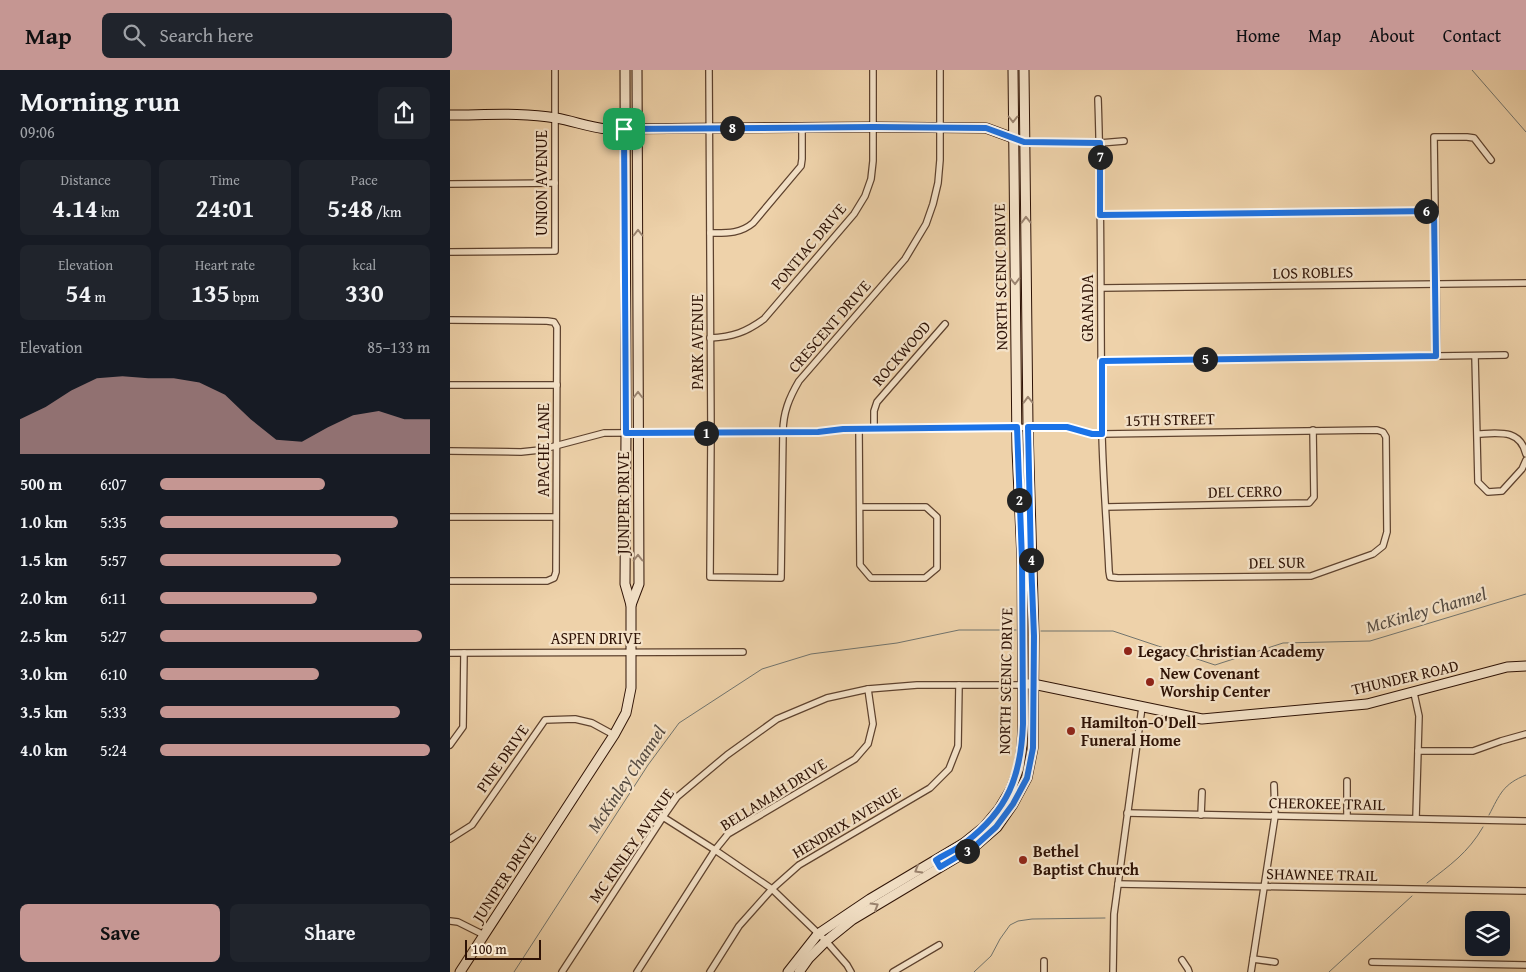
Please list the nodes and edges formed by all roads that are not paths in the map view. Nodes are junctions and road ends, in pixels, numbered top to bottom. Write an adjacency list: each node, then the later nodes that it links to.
1 (555, 70): 11 (street, UNION AVENUE)
2 (625, 70): 16 (street, JUNIPER DRIVE)
3 (637, 70): 17 (street, JUNIPER DRIVE)
4 (709, 70): 13 (street, PARK AVENUE)
5 (873, 70): 12 (street, PONTIAC DRIVE)
6 (940, 70): 15 (street, CRESCENT DRIVE)
7 (1013, 70): 18 (street, NORTH SCENIC DRIVE, one-way to 18)
8 (1024, 70): 20 (street, NORTH SCENIC DRIVE)
9 (1098, 99): 21 (street, GRANADA)
10 (450, 115): 11 (street)
11 (556, 118): 16 (street); 23 (street, UNION AVENUE)
12 (873, 127): 14 (street); 15 (street); 36 (street, PONTIAC DRIVE)
13 (710, 128): 14 (street); 17 (street); 27 (street, PARK AVENUE)
14 (802, 128): 27 (street)
15 (940, 128): 18 (street); 48 (street, CRESCENT DRIVE)
16 (624, 129): 17 (street); 29 (street, JUNIPER DRIVE)
17 (637, 129): 30 (street, JUNIPER DRIVE, one-way to 17)
18 (1013, 138): 20 (street); 43 (street, NORTH SCENIC DRIVE, one-way to 43)
19 (1124, 141): 21 (street)
20 (1024, 142): 21 (street); 44 (street, NORTH SCENIC DRIVE, one-way to 20)
21 (1100, 143): 26 (street, GRANADA)
22 (1491, 160): 25 (street)
23 (554, 183): 24 (street); 28 (street, UNION AVENUE)
24 (450, 184)
25 (1434, 211): 26 (street); 32 (street)
26 (1100, 215): 33 (street, GRANADA)
27 (710, 233): 36 (street, PARK AVENUE)
28 (450, 252)
29 (625, 280): 30 (street); 50 (street, JUNIPER DRIVE)
30 (638, 280): 51 (street, JUNIPER DRIVE, one-way to 30)
31 (1526, 283): 32 (street, LOS ROBLES)
32 (1435, 284): 33 (street, LOS ROBLES); 38 (street)
33 (1101, 288): 40 (street, GRANADA)
34 (450, 320): 42 (street, APACHE LANE)
35 (945, 324): 46 (street, ROCKWOOD)
36 (710, 338): 52 (street, PARK AVENUE)
37 (1505, 355): 39 (street)
38 (1436, 356): 39 (street); 40 (street)
39 (1475, 356): 54 (street)
40 (1102, 361): 53 (street, GRANADA)
41 (450, 385): 42 (street)
42 (557, 385): 55 (street, APACHE LANE)
43 (1017, 427): 44 (street, 15TH STREET); 46 (street, 15TH STREET); 63 (street, NORTH SCENIC DRIVE)
44 (1028, 427): 53 (street, 15TH STREET); 63 (street, NORTH SCENIC DRIVE)
45 (859, 429): 46 (street, 15TH STREET); 48 (street, 15TH STREET); 60 (street)
46 (874, 429)
47 (1313, 430): 49 (street, 15TH STREET); 53 (street, 15TH STREET); 59 (street, DEL CERRO)
48 (783, 432): 52 (street, 15TH STREET); 65 (street, CRESCENT DRIVE)
49 (1384, 432): 64 (street, DEL SUR)
50 (626, 433): 51 (street, 15TH STREET); 55 (street, 15TH STREET); 67 (street, JUNIPER DRIVE)
51 (638, 433): 52 (street, 15TH STREET); 67 (street, JUNIPER DRIVE, one-way to 51)
52 (711, 433): 65 (street, PARK AVENUE)
53 (1102, 434): 59 (street, GRANADA)
54 (1478, 434): 57 (street); 58 (street)
55 (557, 447): 56 (street, 15TH STREET); 62 (street, APACHE LANE)
56 (450, 451)
57 (1526, 454)
58 (1526, 460)
59 (1106, 506): 64 (street, GRANADA)
60 (860, 507): 60 (street)
61 (450, 517): 62 (street)
62 (556, 517): 66 (street, APACHE LANE)
63 (1027, 560): 74 (street, NORTH SCENIC DRIVE); 75 (street, NORTH SCENIC DRIVE)
64 (1110, 576)
65 (746, 578)
66 (450, 581)
67 (631, 605): 68 (street, JUNIPER DRIVE)
68 (632, 652): 69 (street, ASPEN DRIVE); 71 (street, ASPEN DRIVE); 80 (street, JUNIPER DRIVE)
69 (743, 652)
70 (450, 653): 71 (street, ASPEN DRIVE)
71 (464, 653): 81 (street)
72 (1526, 666): 77 (street, THUNDER ROAD)
73 (959, 684): 74 (street, MC KINLEY AVENUE); 76 (street, MC KINLEY AVENUE); 98 (street, HENDRIX AVENUE)
74 (1023, 684): 75 (street, THUNDER ROAD); 95 (street, NORTH SCENIC DRIVE)
75 (1033, 684): 78 (street, THUNDER ROAD); 95 (street, NORTH SCENIC DRIVE)
76 (868, 689): 89 (street, MC KINLEY AVENUE); 94 (street, BELLAMAH DRIVE)
77 (1414, 693): 78 (street, THUNDER ROAD); 82 (street)
78 (1142, 708): 86 (street)
79 (1526, 734): 82 (street)
80 (614, 735): 93 (street, PINE DRIVE); 102 (street, JUNIPER DRIVE)
81 (450, 744)
82 (1418, 751): 91 (street)
83 (1347, 781): 90 (street)
84 (1274, 785): 88 (street)
85 (1202, 792): 87 (street)
86 (1127, 813): 87 (street, CHEROKEE TRAIL); 96 (street)
87 (1201, 815): 88 (street, CHEROKEE TRAIL)
88 (1275, 816): 90 (street, CHEROKEE TRAIL); 97 (street)
89 (663, 817): 94 (street); 112 (street, MC KINLEY AVENUE)
90 (1347, 817): 91 (street, CHEROKEE TRAIL)
91 (1416, 818): 92 (street, CHEROKEE TRAIL)
92 (1526, 821)
93 (450, 839)
94 (715, 850): 98 (street); 113 (street, BELLAMAH DRIVE)
95 (938, 863): 101 (street, NORTH SCENIC DRIVE, one-way to 101); 103 (street, NORTH SCENIC DRIVE, one-way to 95)
96 (1118, 884): 97 (street, SHAWNEE TRAIL); 120 (street)
97 (1264, 887): 99 (street, SHAWNEE TRAIL); 105 (street)
98 (772, 889): 101 (street); 114 (street, HENDRIX AVENUE)
99 (1526, 891)
100 (450, 921): 102 (street)
101 (818, 934): 103 (street); 115 (street, NORTH SCENIC DRIVE)
102 (484, 935): 111 (street, JUNIPER DRIVE)
103 (826, 941): 116 (street, NORTH SCENIC DRIVE); 117 (street)
104 (939, 945): 118 (street)
105 (1253, 959): 108 (street); 122 (street)
106 (1044, 960): 119 (street)
107 (1182, 960): 121 (street)
108 (1275, 962)
109 (1372, 962): 110 (street)
110 (1526, 965)
111 (460, 972)
112 (562, 972)
113 (637, 972)
114 (710, 972)
115 (788, 972)
116 (799, 972)
117 (851, 972)
118 (893, 972)
119 (1044, 972)
120 (1113, 972)
121 (1189, 972)
122 (1251, 972)

